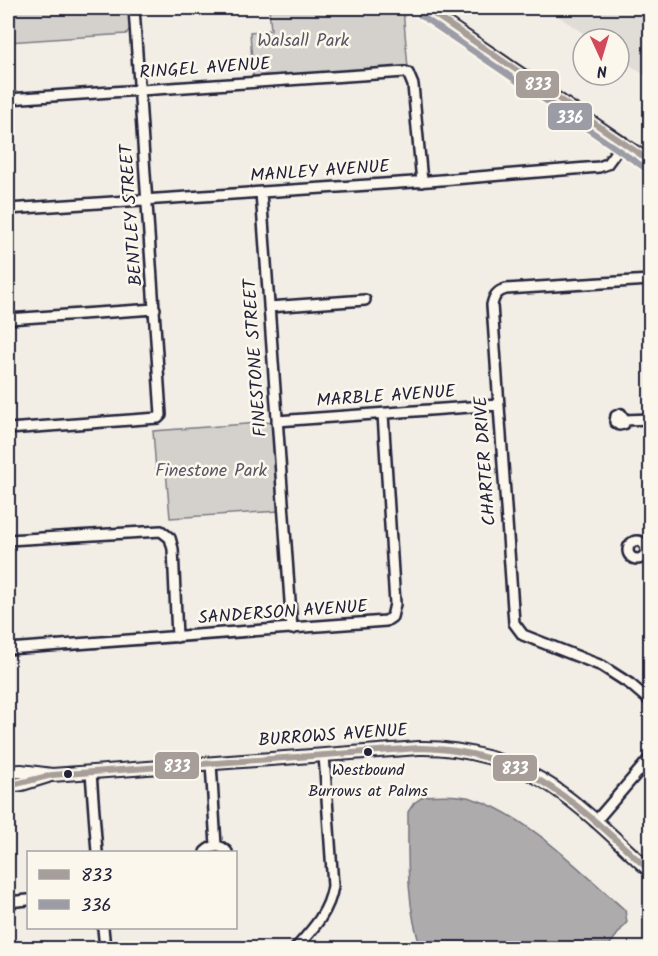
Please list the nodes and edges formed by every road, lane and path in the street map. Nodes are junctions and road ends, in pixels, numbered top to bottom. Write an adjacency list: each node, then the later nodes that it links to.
1 (134, 8): 3 (street, BENTLEY STREET)
2 (425, 8): 5 (street)
3 (139, 90): 4 (street, RINGEL AVENUE); 7 (street, RINGEL AVENUE); 9 (street, BENTLEY STREET)
4 (8, 99)
5 (623, 142): 6 (street); 7 (street, MANLEY AVENUE)
6 (651, 161)
7 (422, 182): 8 (street, MANLEY AVENUE)
8 (261, 192): 9 (street, MANLEY AVENUE); 13 (street, FINESTONE STREET)
9 (147, 200): 10 (street, MANLEY AVENUE); 14 (street, BENTLEY STREET)
10 (8, 209)
11 (651, 280): 16 (street, CHARTER DRIVE)
12 (365, 300): 13 (street)
13 (269, 307): 20 (street, FINESTONE STREET)
14 (155, 309): 15 (street); 21 (street, BENTLEY STREET)
15 (8, 319)
16 (498, 405): 17 (street, MARBLE AVENUE); 26 (street, CHARTER DRIVE)
17 (383, 414): 20 (street, MARBLE AVENUE); 23 (street, SANDERSON AVENUE)
18 (651, 419): 19 (street)
19 (625, 420)
20 (277, 421): 23 (street, FINESTONE STREET)
21 (8, 429)
22 (8, 540): 24 (street)
23 (292, 628): 24 (street, SANDERSON AVENUE)
24 (177, 637): 25 (street, SANDERSON AVENUE)
25 (8, 649)
26 (651, 701)
27 (324, 755): 29 (street, BURROWS AVENUE); 34 (street, BURROWS AVENUE); 44 (street)
28 (651, 758): 34 (street)
29 (211, 764): 31 (street, BURROWS AVENUE); 35 (street)
30 (8, 772): 32 (street, BURROWS AVENUE)
31 (91, 772): 32 (street, BURROWS AVENUE); 36 (street)
32 (52, 775): 33 (street, BURROWS AVENUE)
33 (8, 786)
34 (595, 822): 39 (street, BURROWS AVENUE)
35 (216, 846): 37 (street); 38 (street)
36 (97, 851)
37 (206, 851)
38 (226, 851)
39 (651, 871)
40 (27, 900): 41 (street)
41 (8, 902)
42 (103, 929): 43 (street)
43 (105, 948)
44 (296, 948)

